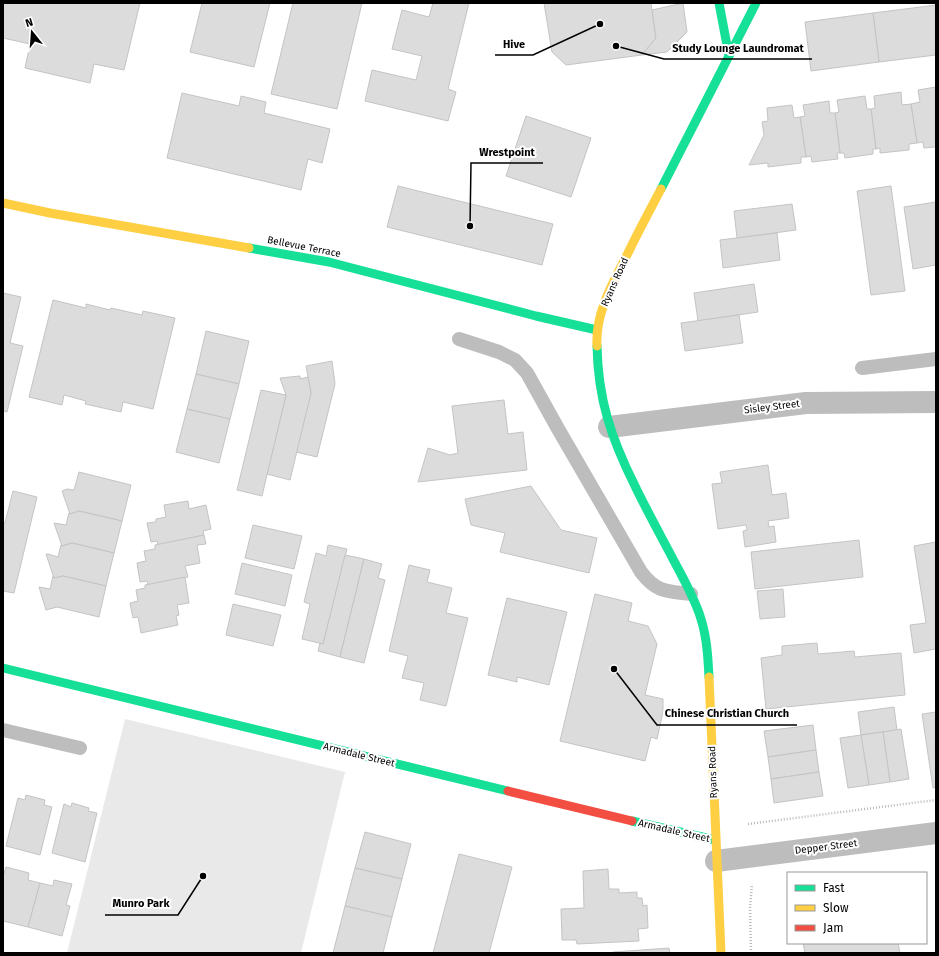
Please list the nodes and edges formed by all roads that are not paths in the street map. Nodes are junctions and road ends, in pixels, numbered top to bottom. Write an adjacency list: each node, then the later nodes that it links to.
1 (719, 3): 3 (street)
2 (756, 3): 3 (street, Ryans Road)
3 (729, 56): 5 (street, Ryans Road)
4 (3, 203): 5 (street, Bellevue Terrace)
5 (597, 330): 10 (street, Ryans Road)
6 (459, 339): 11 (lane)
7 (936, 359): 8 (lane)
8 (862, 368)
9 (936, 402): 10 (street, Sisley Street)
10 (609, 427): 11 (street, Ryans Road)
11 (691, 594): 16 (street, Ryans Road)
12 (3, 668): 16 (street, Armadale Street)
13 (3, 730): 14 (lane)
14 (80, 748)
15 (936, 833): 16 (street, Depper Street)
16 (716, 851): 17 (street, Ryans Road)
17 (721, 953)

